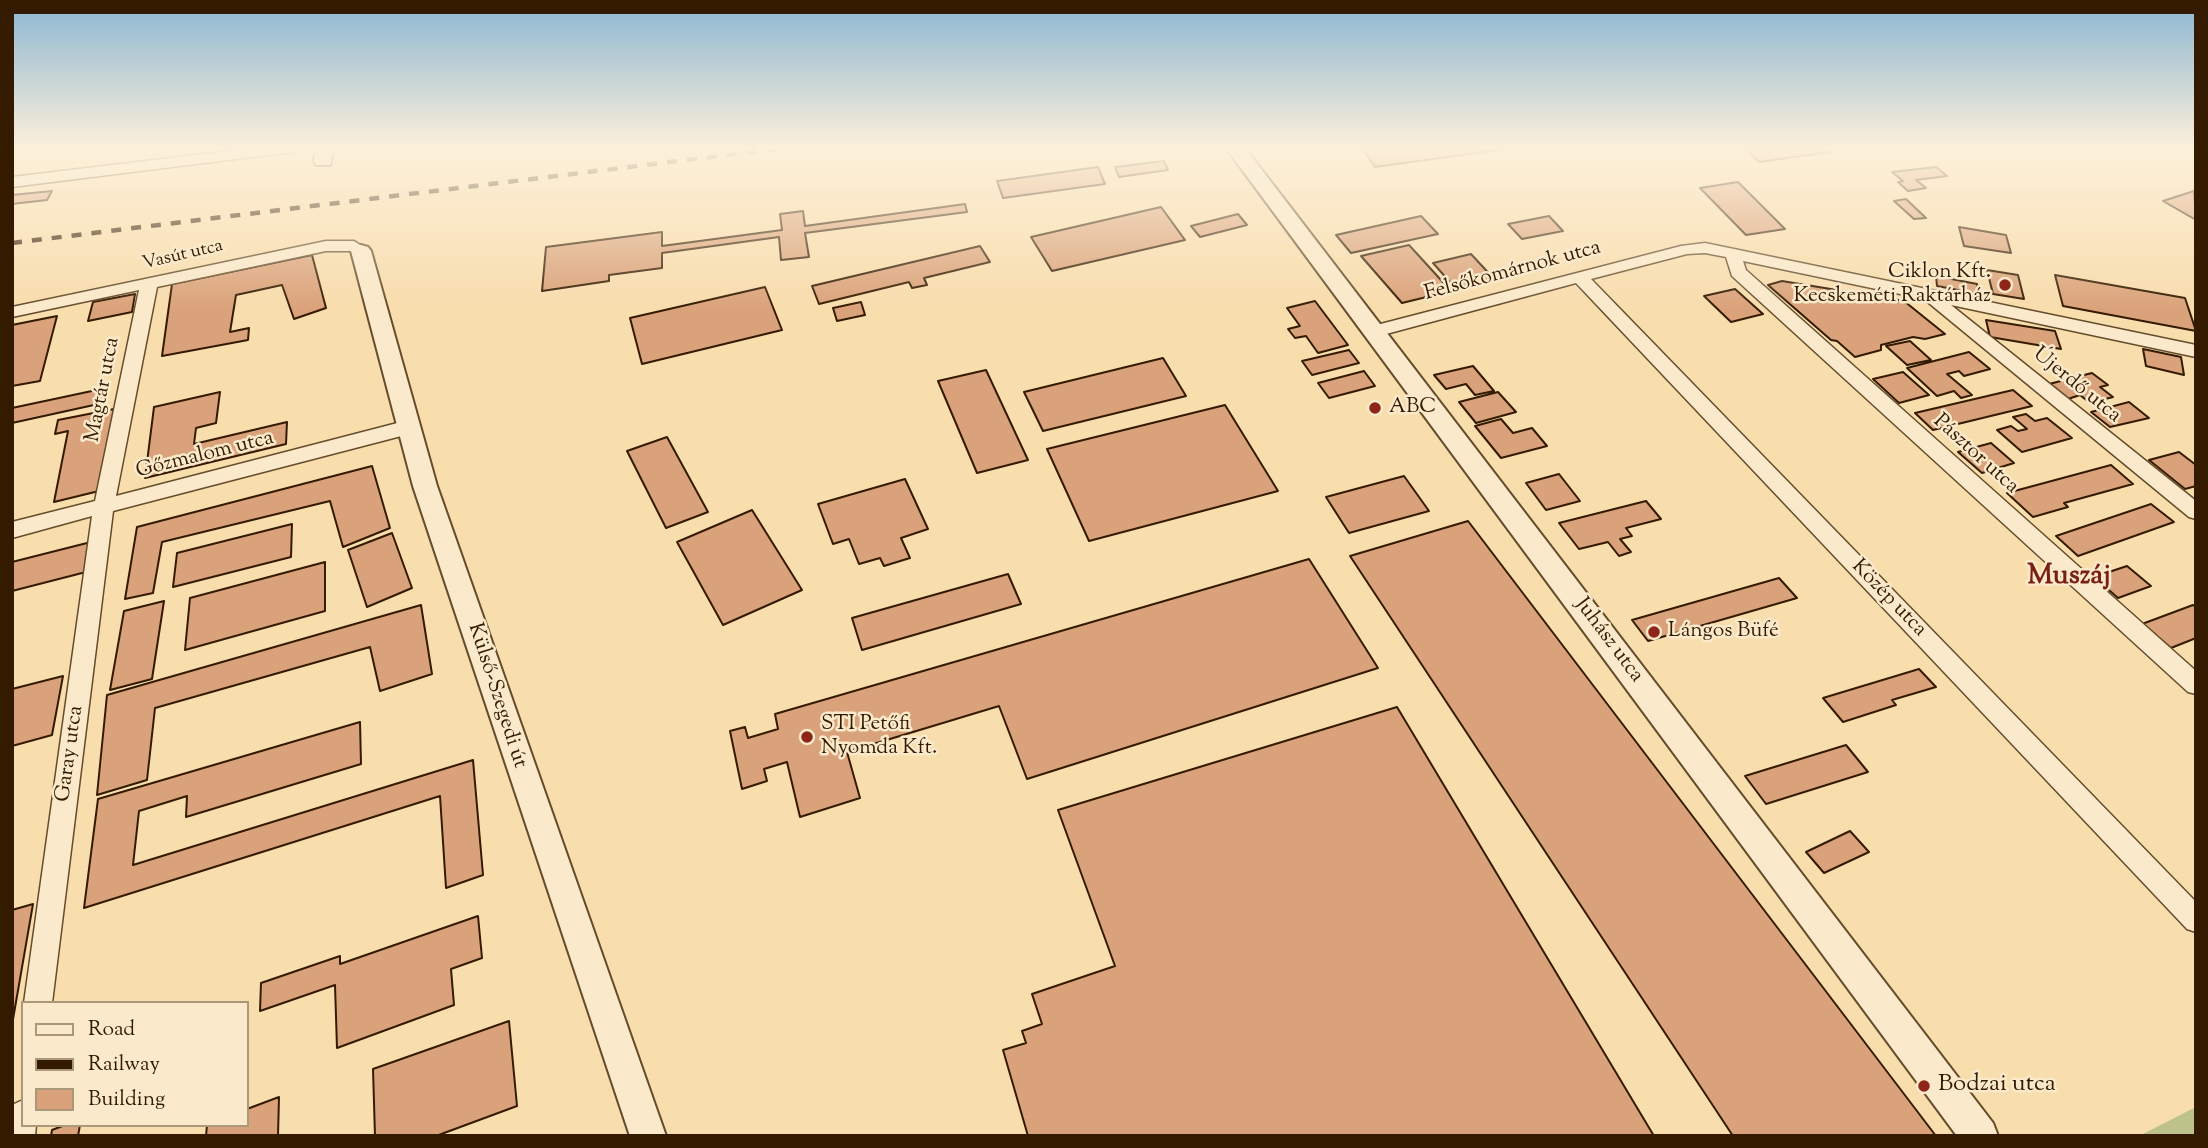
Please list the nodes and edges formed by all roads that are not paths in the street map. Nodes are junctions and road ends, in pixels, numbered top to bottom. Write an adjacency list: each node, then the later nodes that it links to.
1 (1276, 202): 8 (street, Juhász utca)
2 (361, 251): 5 (street, Vasút utca); 10 (street, Külső-Szegedi út)
3 (1733, 253): 4 (street, Felsőkomárnok utca); 6 (street, Felsőkomárnok utca); 14 (street, Pásztor utca)
4 (1580, 278): 8 (street, Felsőkomárnok utca); 15 (street, Közép utca)
5 (149, 284): 7 (street, Vasút utca); 11 (street, Magtár utca)
6 (1927, 295): 9 (street, Felsőkomárnok utca); 12 (street, Újerdő utca)
7 (12, 312)
8 (1375, 331): 18 (street, Juhász utca)
9 (2196, 351)
10 (409, 427): 11 (street, Gőzmalom utca); 17 (street, Külső-Szegedi út)
11 (104, 506): 13 (street, Gőzmalom utca); 16 (street, Garay utca)
12 (2196, 512)
13 (12, 530)
14 (2196, 685)
15 (2196, 920)
16 (38, 1001)
17 (648, 1136)
18 (1980, 1136)

